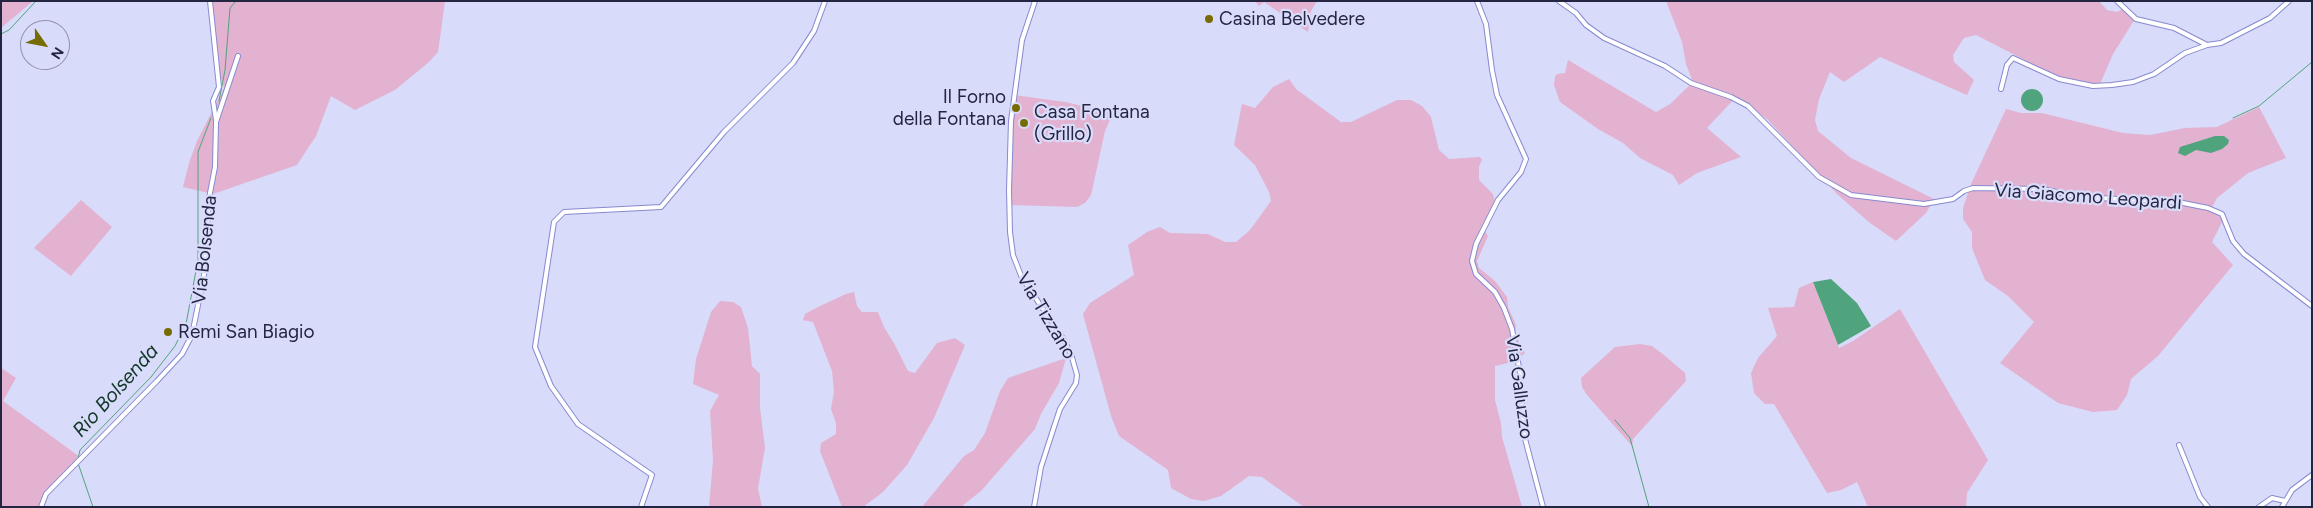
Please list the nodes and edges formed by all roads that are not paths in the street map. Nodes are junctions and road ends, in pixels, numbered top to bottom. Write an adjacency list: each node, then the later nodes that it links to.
1 (210, 1): 11 (street)
2 (825, 1): 18 (street)
3 (1035, 1): 19 (street, Via Tizzano)
4 (1477, 1): 20 (street, Via Galluzzo)
5 (1559, 1): 12 (street, Via Giacomo Leopardi)
6 (2117, 1): 8 (street)
7 (2289, 1): 8 (street)
8 (2207, 45): 10 (street)
9 (238, 56): 11 (street, Via Bolsenda)
10 (2001, 89)
11 (216, 122): 17 (street, Via Bolsenda)
12 (2312, 306)
13 (2179, 445): 15 (street)
14 (2312, 475): 16 (street)
15 (2202, 500): 21 (street); 22 (street)
16 (2285, 501): 23 (street); 24 (street)
17 (41, 507)
18 (641, 507)
19 (1034, 507)
20 (1543, 507)
21 (2204, 507)
22 (2208, 507)
23 (2259, 507)
24 (2282, 507)

